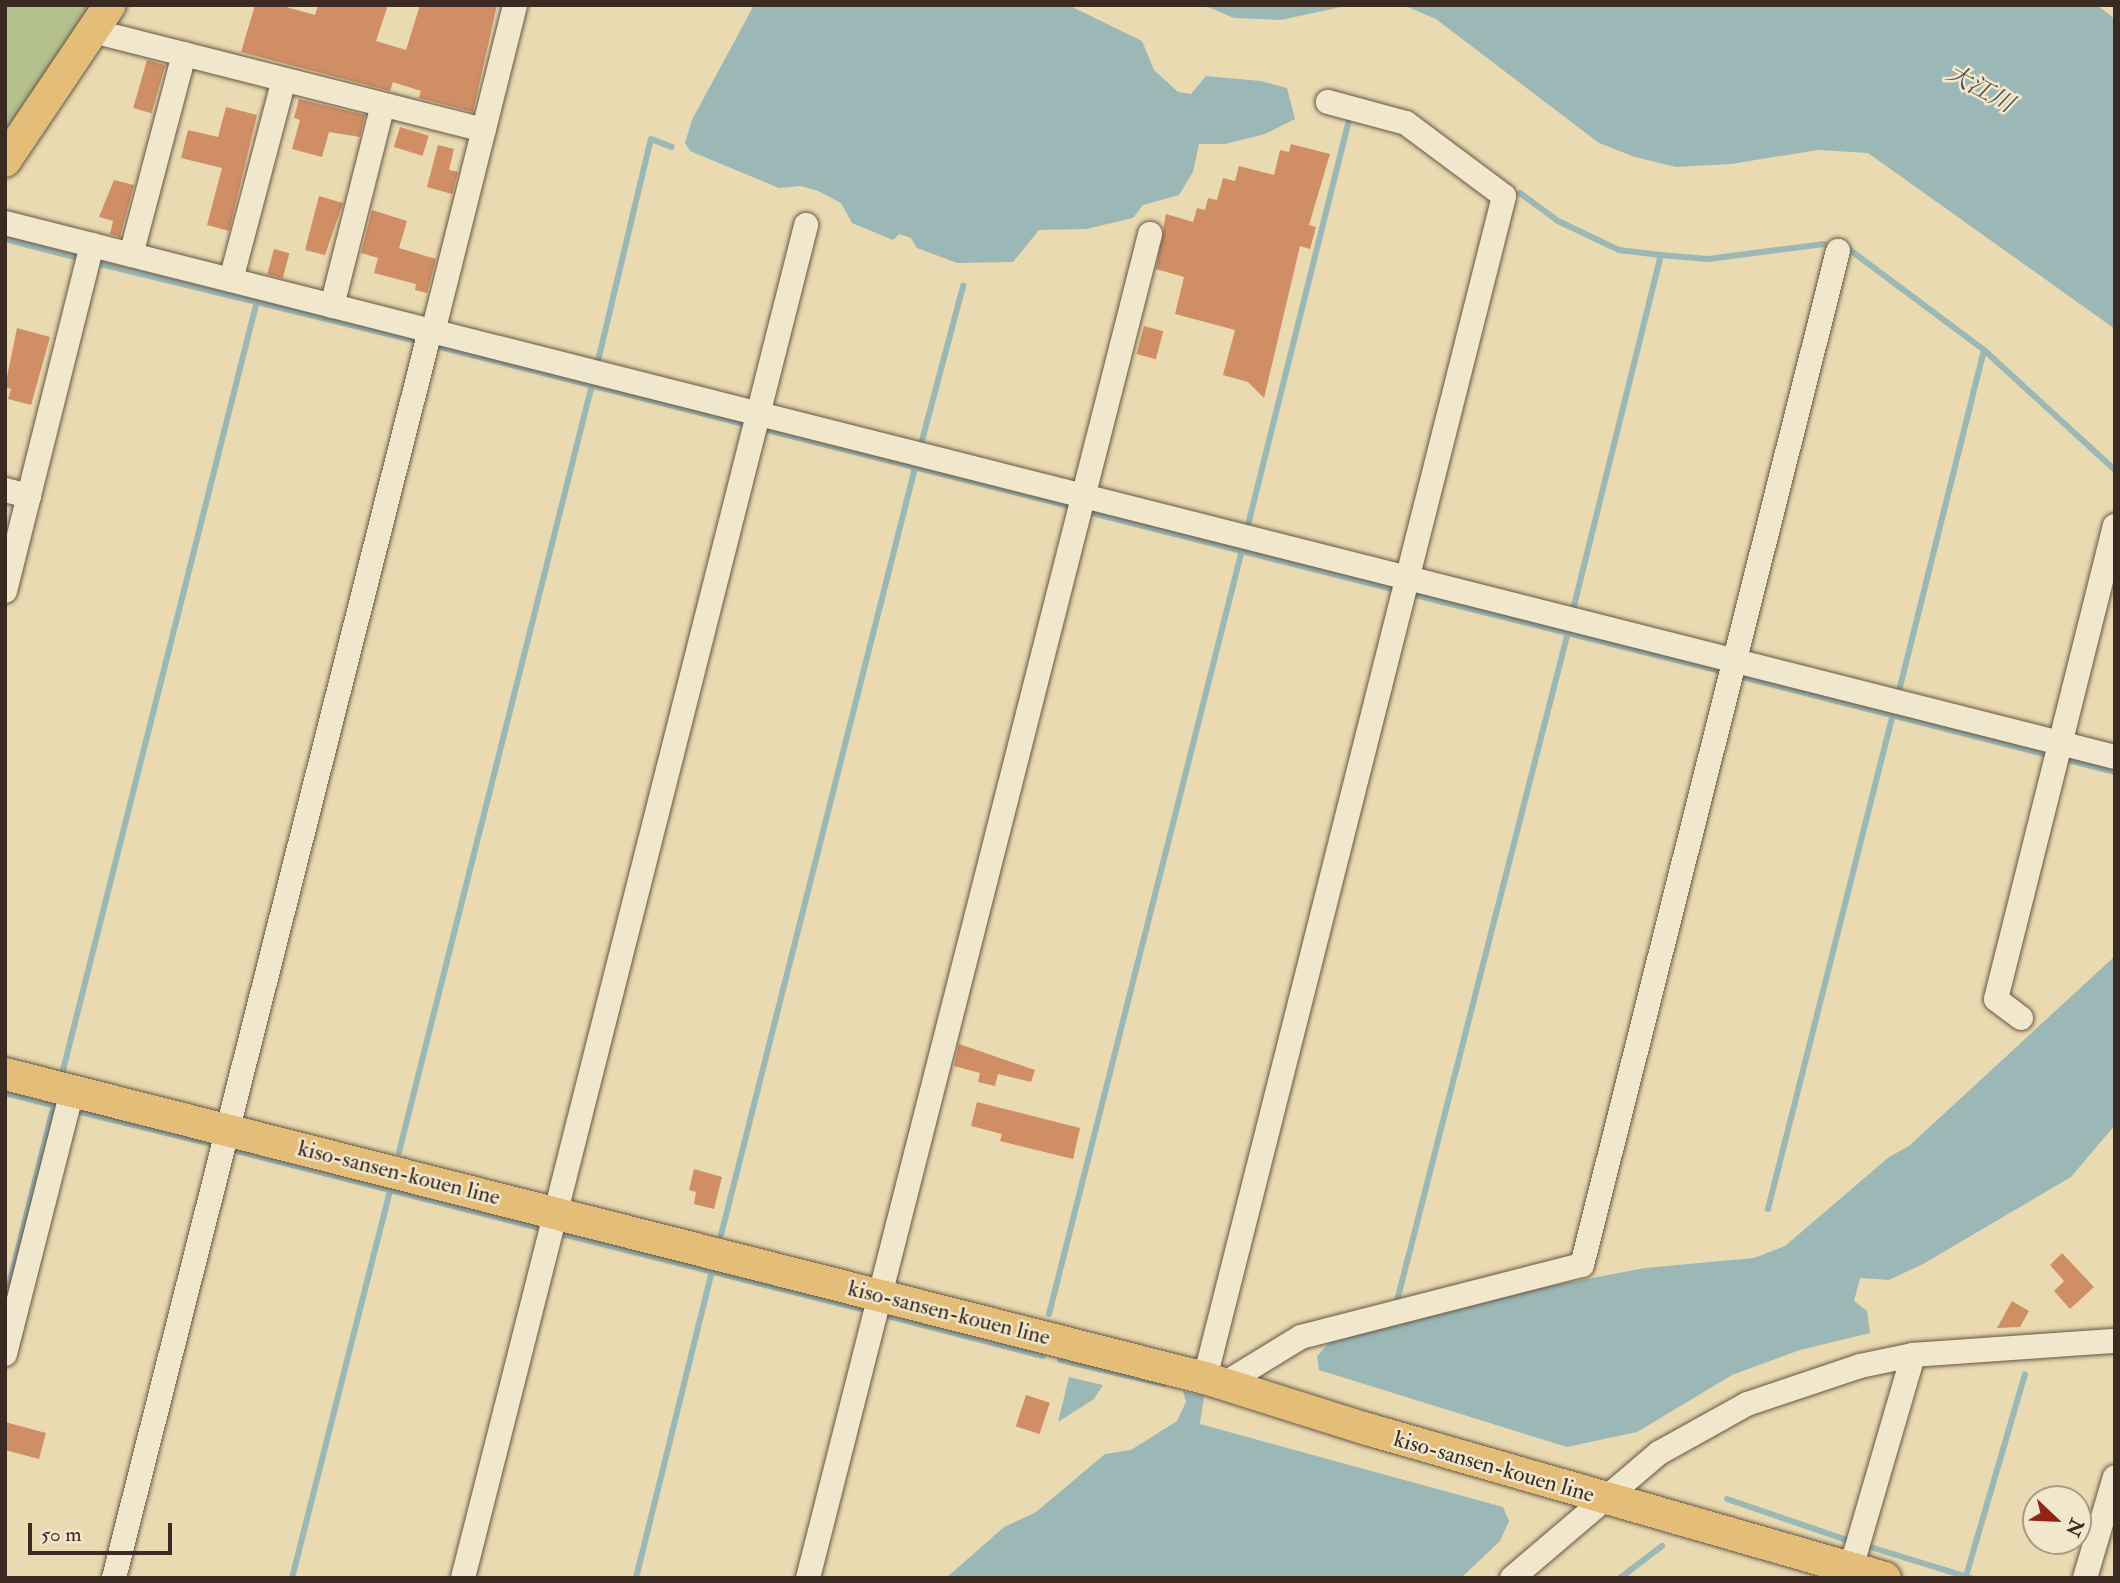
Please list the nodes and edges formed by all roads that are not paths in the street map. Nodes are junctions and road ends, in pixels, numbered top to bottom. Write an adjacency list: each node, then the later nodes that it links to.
1 (110, 5): 3 (main road)
2 (515, 5): 8 (street)
3 (93, 31): 4 (street); 9 (main road)
4 (184, 54): 5 (street); 15 (street)
5 (284, 80): 7 (street); 16 (street)
6 (1328, 102): 24 (street)
7 (383, 105): 8 (street); 17 (street)
8 (484, 130): 18 (street)
9 (5, 161)
10 (5, 223): 13 (street)
11 (806, 225): 19 (street)
12 (1150, 234): 22 (street)
13 (92, 245): 15 (street); 21 (street)
14 (1838, 251): 26 (street)
15 (131, 255): 16 (street)
16 (231, 280): 17 (street)
17 (332, 306): 18 (street)
18 (431, 331): 19 (street); 32 (street)
19 (757, 414): 22 (street); 33 (street)
20 (5, 490): 21 (street)
21 (29, 496): 25 (street)
22 (1082, 496): 24 (street); 34 (street)
23 (2115, 526): 27 (street)
24 (1408, 579): 26 (street); 38 (street)
25 (6, 585)
26 (1734, 662): 27 (street); 38 (street)
27 (2060, 743): 28 (street); 29 (street)
28 (2115, 757)
29 (2021, 1018)
30 (5, 1074): 31 (main road, kiso-sansen-kouen line)
31 (72, 1091): 32 (main road, kiso-sansen-kouen line); 36 (street)
32 (227, 1130): 33 (main road, kiso-sansen-kouen line); 42 (street)
33 (556, 1213): 34 (main road, kiso-sansen-kouen line); 43 (street)
34 (880, 1296): 38 (main road, kiso-sansen-kouen line); 44 (street)
35 (2115, 1341): 37 (street)
36 (5, 1354)
37 (1913, 1355): 40 (street); 41 (street)
38 (1214, 1381): 40 (main road, kiso-sansen-kouen line)
39 (2115, 1477): 47 (street)
40 (1605, 1499): 41 (main road, kiso-sansen-kouen line); 45 (street)
41 (1850, 1573): 46 (main road, kiso-sansen-kouen line)
42 (114, 1578)
43 (463, 1578)
44 (808, 1578)
45 (1512, 1578)
46 (1885, 1578)
47 (2085, 1578)

